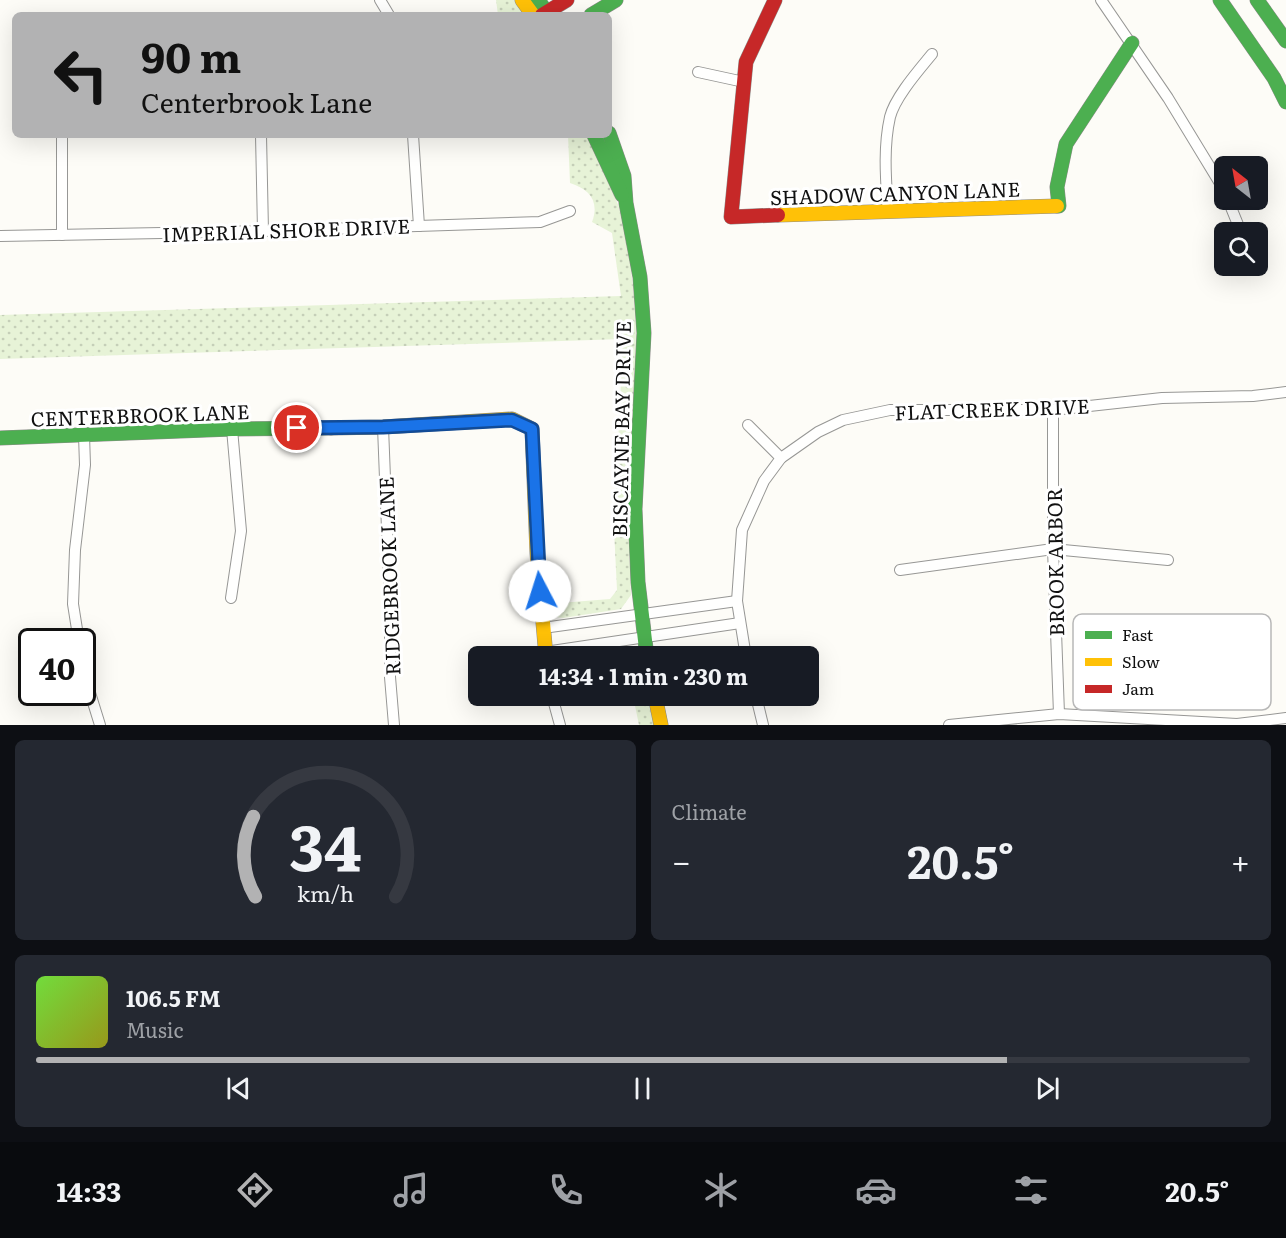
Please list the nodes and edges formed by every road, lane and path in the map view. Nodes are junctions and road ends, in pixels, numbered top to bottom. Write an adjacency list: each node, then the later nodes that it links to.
1 (522, 0): 8 (street)
2 (567, 0): 9 (street)
3 (616, 0): 10 (street)
4 (775, 0): 15 (street)
5 (1101, 0): 12 (street)
6 (1220, 0): 16 (street)
7 (1257, 0): 11 (street)
8 (540, 12)
9 (546, 12)
10 (596, 12)
11 (1286, 41)
12 (1132, 43): 22 (street); 25 (street, SHADOW CANYON LANE)
13 (932, 54): 25 (street)
14 (698, 72): 15 (street)
15 (744, 82): 25 (street, SHADOW CANYON LANE)
16 (1286, 102)
17 (62, 138): 28 (street)
18 (261, 138): 27 (street)
19 (413, 138): 26 (street)
20 (595, 138): 23 (street, BISCAYNE BAY DRIVE)
21 (611, 138): 23 (street, BISCAYNE BAY DRIVE)
22 (1214, 174)
23 (626, 203): 43 (street, BISCAYNE BAY DRIVE)
24 (570, 211): 26 (street, IMPERIAL SHORE DRIVE)
25 (888, 212)
26 (420, 226): 27 (street, IMPERIAL SHORE DRIVE)
27 (263, 231): 28 (street, IMPERIAL SHORE DRIVE)
28 (62, 235): 29 (street, IMPERIAL SHORE DRIVE)
29 (0, 236)
30 (1286, 392): 31 (street, FLAT CREEK DRIVE)
31 (1053, 410): 37 (street, FLAT CREEK DRIVE); 38 (street, BROOK ARBOR)
32 (748, 425): 37 (street)
33 (383, 427): 34 (street, CENTERBROOK LANE); 46 (street, CENTERBROOK LANE); 59 (street, RIDGEBROOK LANE)
34 (232, 429): 35 (street, CENTERBROOK LANE); 41 (street)
35 (84, 435): 36 (street, CENTERBROOK LANE); 45 (street)
36 (0, 438)
37 (781, 458): 42 (street, FLAT CREEK DRIVE)
38 (1053, 549): 39 (street); 40 (street); 56 (street, BROOK ARBOR)
39 (1168, 560)
40 (900, 570)
41 (231, 598)
42 (737, 602): 43 (street); 44 (street, FLAT CREEK DRIVE)
43 (641, 615): 46 (street); 47 (street, BISCAYNE BAY DRIVE)
44 (740, 623): 47 (street); 51 (street, FLAT CREEK DRIVE)
45 (77, 628)
46 (543, 628): 48 (street)
47 (644, 638): 49 (street); 50 (street, BISCAYNE BAY DRIVE)
48 (544, 646)
49 (597, 646)
50 (645, 646)
51 (744, 646)
52 (94, 706): 58 (street)
53 (555, 706): 60 (street)
54 (657, 706): 61 (street)
55 (758, 706): 62 (street)
56 (1059, 714): 57 (street); 63 (street)
57 (1286, 718)
58 (100, 725)
59 (394, 725)
60 (560, 725)
61 (661, 725)
62 (763, 725)
63 (949, 725)

